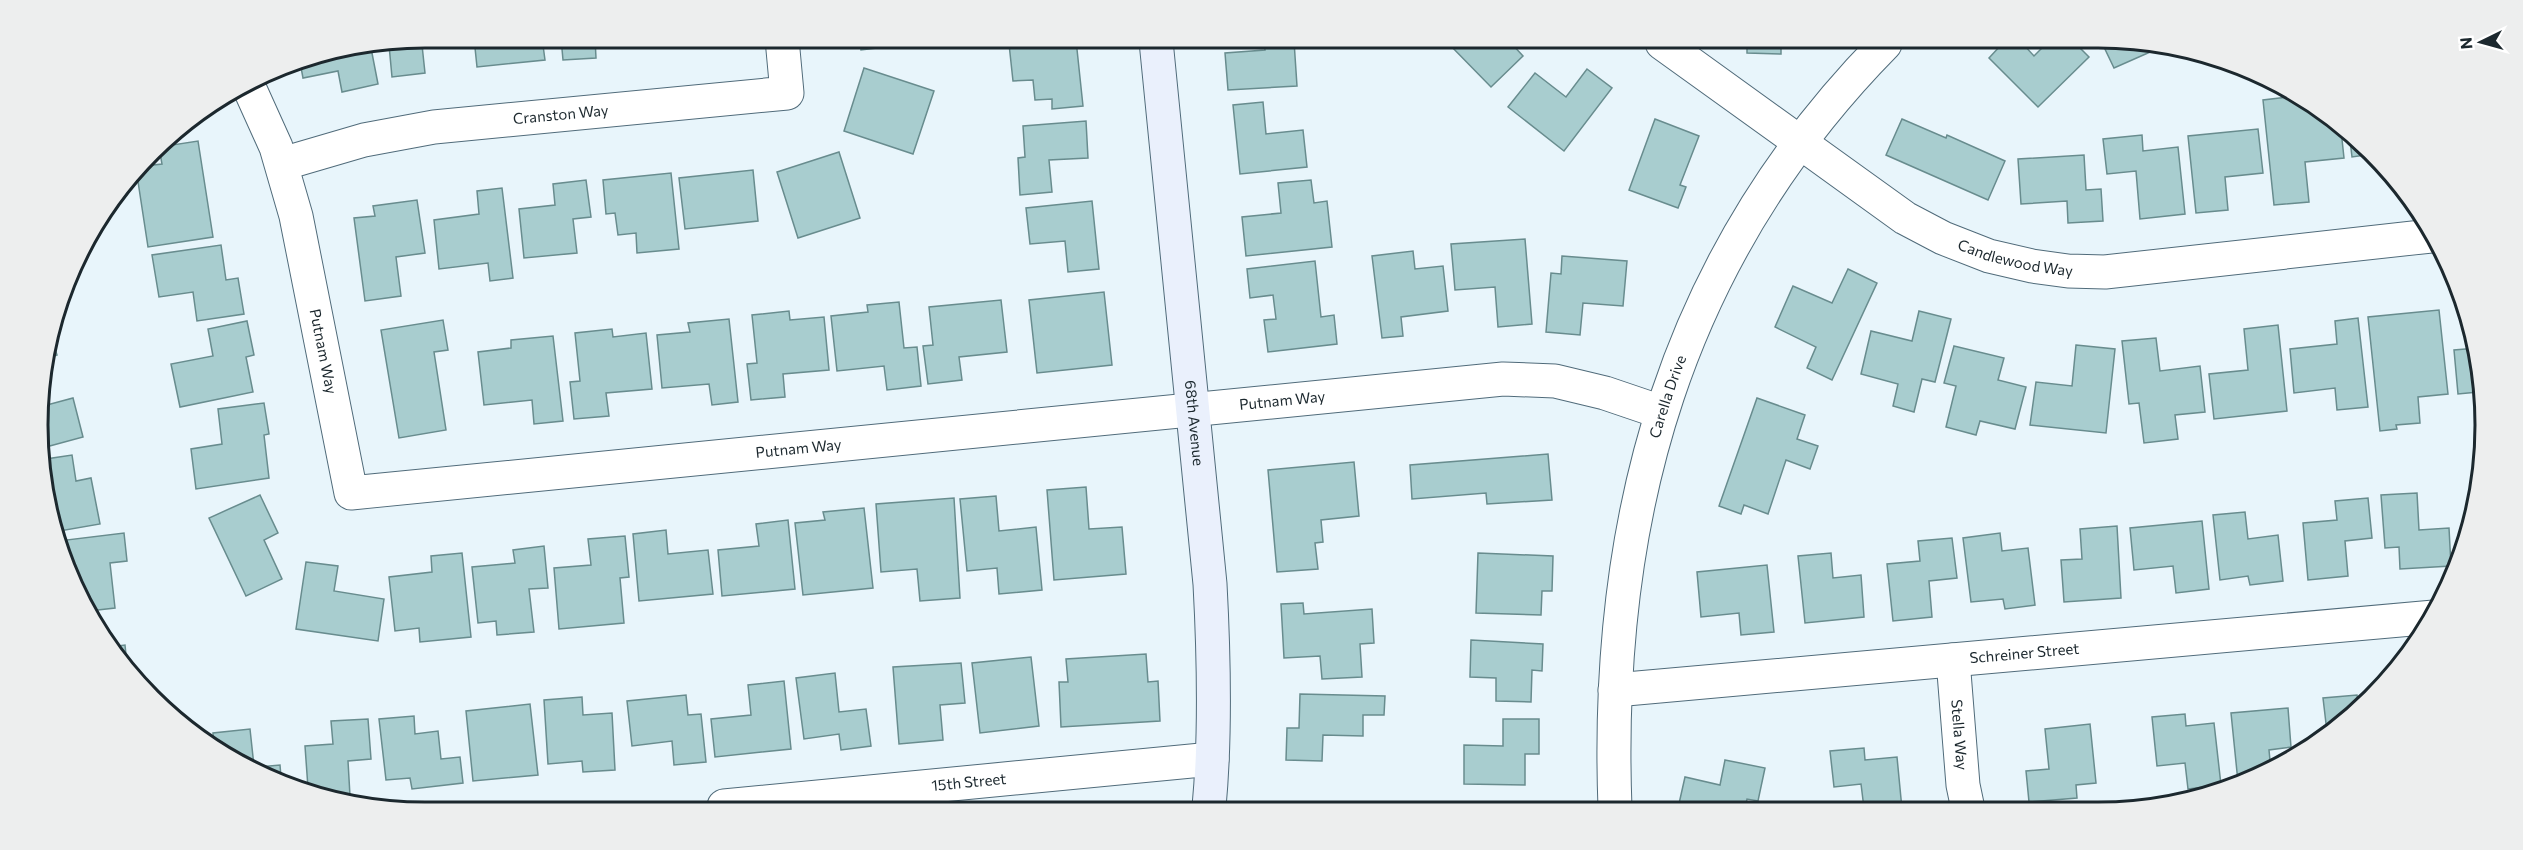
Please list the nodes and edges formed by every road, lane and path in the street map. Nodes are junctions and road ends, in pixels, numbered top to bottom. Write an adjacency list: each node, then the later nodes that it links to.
1 (783, 48): 7 (street, Cranston Way)
2 (1157, 48): 9 (street, 68th Avenue)
3 (1669, 48): 6 (street, Candlewood Way)
4 (1881, 48): 6 (street, Carella Drive)
5 (251, 91): 7 (street, Putnam Way)
6 (1799, 142): 8 (street, Candlewood Way); 10 (street, Carella Drive)
7 (282, 164): 9 (street, Putnam Way)
8 (2424, 237)
9 (1193, 409): 10 (street, Putnam Way); 14 (street, 68th Avenue)
10 (1660, 412): 13 (street, Carella Drive)
11 (2421, 618): 12 (street, Schreiner Street)
12 (1953, 660): 13 (street, Schreiner Street); 18 (street, Stella Way)
13 (1616, 690): 17 (street, Carella Drive)
14 (1212, 759): 15 (street, 15th Street); 16 (street, 68th Avenue)
15 (766, 802)
16 (1209, 802)
17 (1614, 802)
18 (1967, 802)

